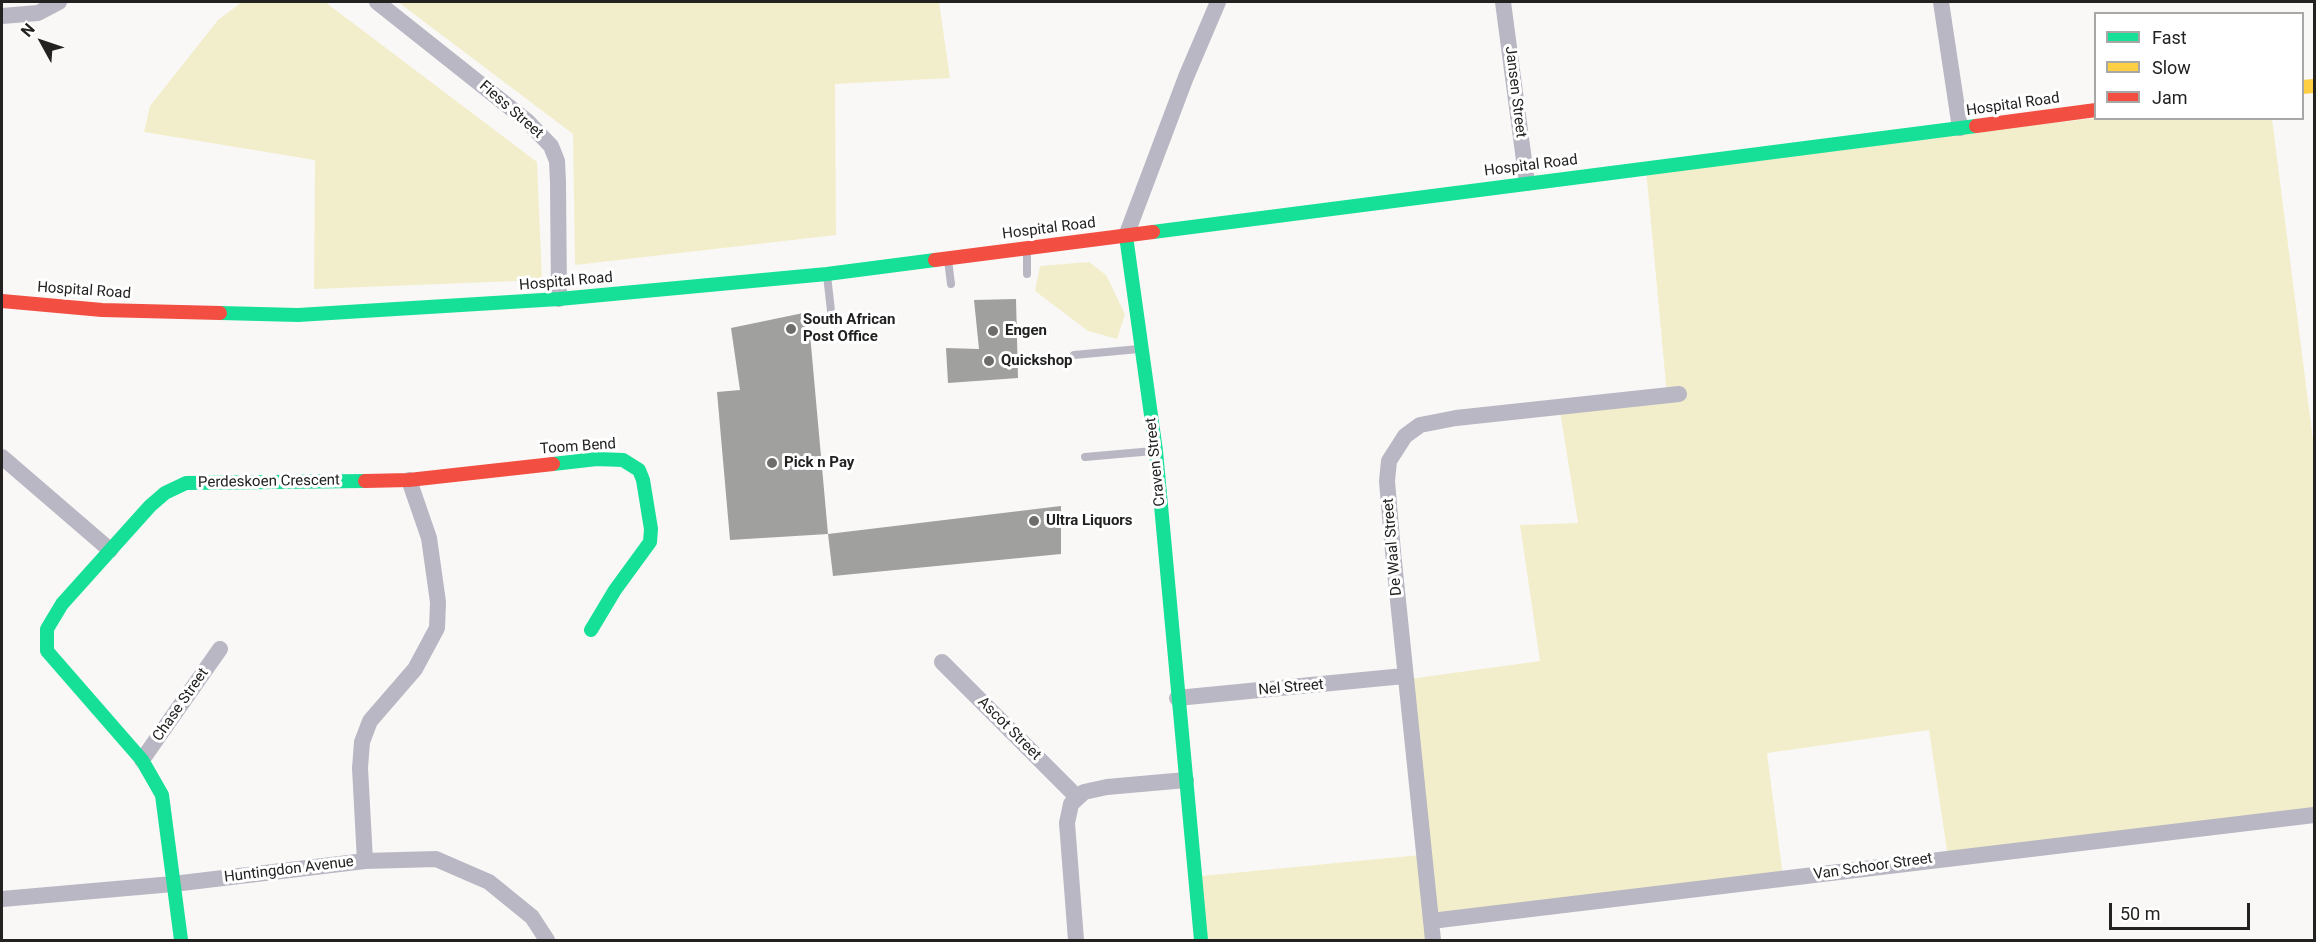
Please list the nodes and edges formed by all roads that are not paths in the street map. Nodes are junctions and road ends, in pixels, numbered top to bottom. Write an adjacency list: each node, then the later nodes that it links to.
1 (60, 2): 6 (street)
2 (377, 2): 16 (street, Fiess Street)
3 (1218, 2): 10 (street, Craven Street)
4 (1503, 2): 9 (street, Jansen Street)
5 (1941, 2): 8 (street)
6 (2, 16)
7 (2094, 110): 8 (main road, Hospital Road)
8 (1960, 128): 9 (main road, Hospital Road)
9 (1527, 183): 10 (main road, Hospital Road)
10 (1126, 236): 11 (main road, Hospital Road); 19 (main road, Craven Street)
11 (1027, 249): 12 (main road, Hospital Road); 14 (lane)
12 (948, 259): 13 (main road, Hospital Road); 15 (lane)
13 (827, 274): 16 (main road, Hospital Road); 18 (lane)
14 (1028, 274)
15 (951, 284)
16 (559, 299): 17 (main road, Hospital Road)
17 (2, 301)
18 (832, 320)
19 (1142, 348): 20 (lane); 22 (main road, Craven Street)
20 (1074, 355)
21 (1679, 394): 30 (street, De Waal Street)
22 (1156, 451): 24 (lane); 31 (main road, Craven Street)
23 (2, 457): 26 (street)
24 (1085, 457)
25 (409, 480): 26 (main road, Perdeskoen Crescent); 27 (main road, Toom Bend); 36 (street)
26 (110, 550): 32 (main road, Perdeskoen Crescent)
27 (591, 630)
28 (220, 649): 32 (street, Chase Street)
29 (942, 662): 34 (street, Ascot Street)
30 (1404, 676): 31 (street, Nel Street); 39 (street, De Waal Street)
31 (1177, 698): 33 (main road, Craven Street)
32 (142, 760): 37 (main road, Perdeskoen Crescent)
33 (1186, 780): 34 (street); 43 (main road, Craven Street)
34 (1077, 797): 42 (street)
35 (2314, 815): 39 (street, Van Schoor Street)
36 (365, 861): 37 (street, Huntingdon Avenue); 41 (street, Huntingdon Avenue)
37 (173, 884): 38 (street, Huntingdon Avenue); 40 (main road, Perdeskoen Crescent)
38 (2, 899)
39 (1431, 921): 44 (street, De Waal Street)
40 (181, 940)
41 (547, 940)
42 (1076, 940)
43 (1201, 940)
44 (1433, 940)

